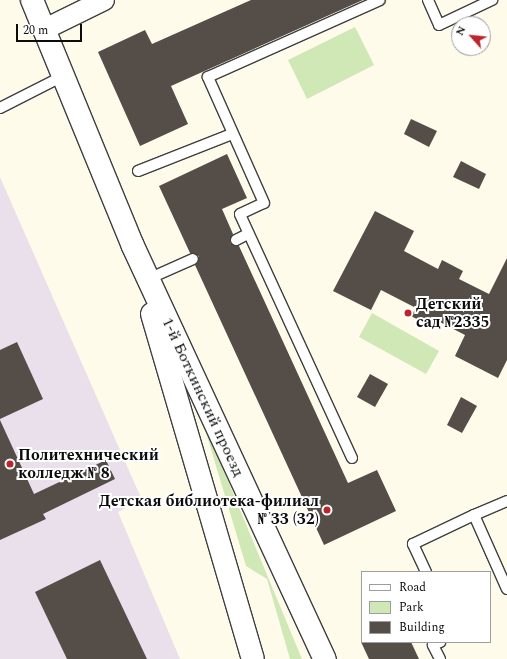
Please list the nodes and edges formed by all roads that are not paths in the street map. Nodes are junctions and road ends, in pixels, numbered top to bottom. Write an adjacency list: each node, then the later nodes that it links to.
1 (32, 0): 6 (street, 1-й Боткинский проезд)
2 (104, 0): 6 (street)
3 (380, 0): 9 (lane)
4 (428, 0): 5 (lane)
5 (492, 0)
6 (43, 30): 7 (street, 1-й Боткинский проезд)
7 (62, 76): 8 (lane); 13 (street, 1-й Боткинский проезд)
8 (0, 108)
9 (232, 134): 10 (lane); 11 (lane)
10 (138, 171)
11 (248, 234): 12 (lane); 16 (lane)
12 (236, 240)
13 (132, 244): 15 (street, 1-й Боткинский проезд); 22 (street, 1-й Боткинский проезд)
14 (193, 259): 15 (lane)
15 (148, 279): 23 (street, 1-й Боткинский проезд)
16 (352, 458)
17 (507, 501): 18 (lane)
18 (474, 515): 19 (lane); 20 (lane)
19 (426, 571)
20 (507, 589)
21 (438, 643): 24 (lane)
22 (253, 659)
23 (325, 659)
24 (440, 659)

